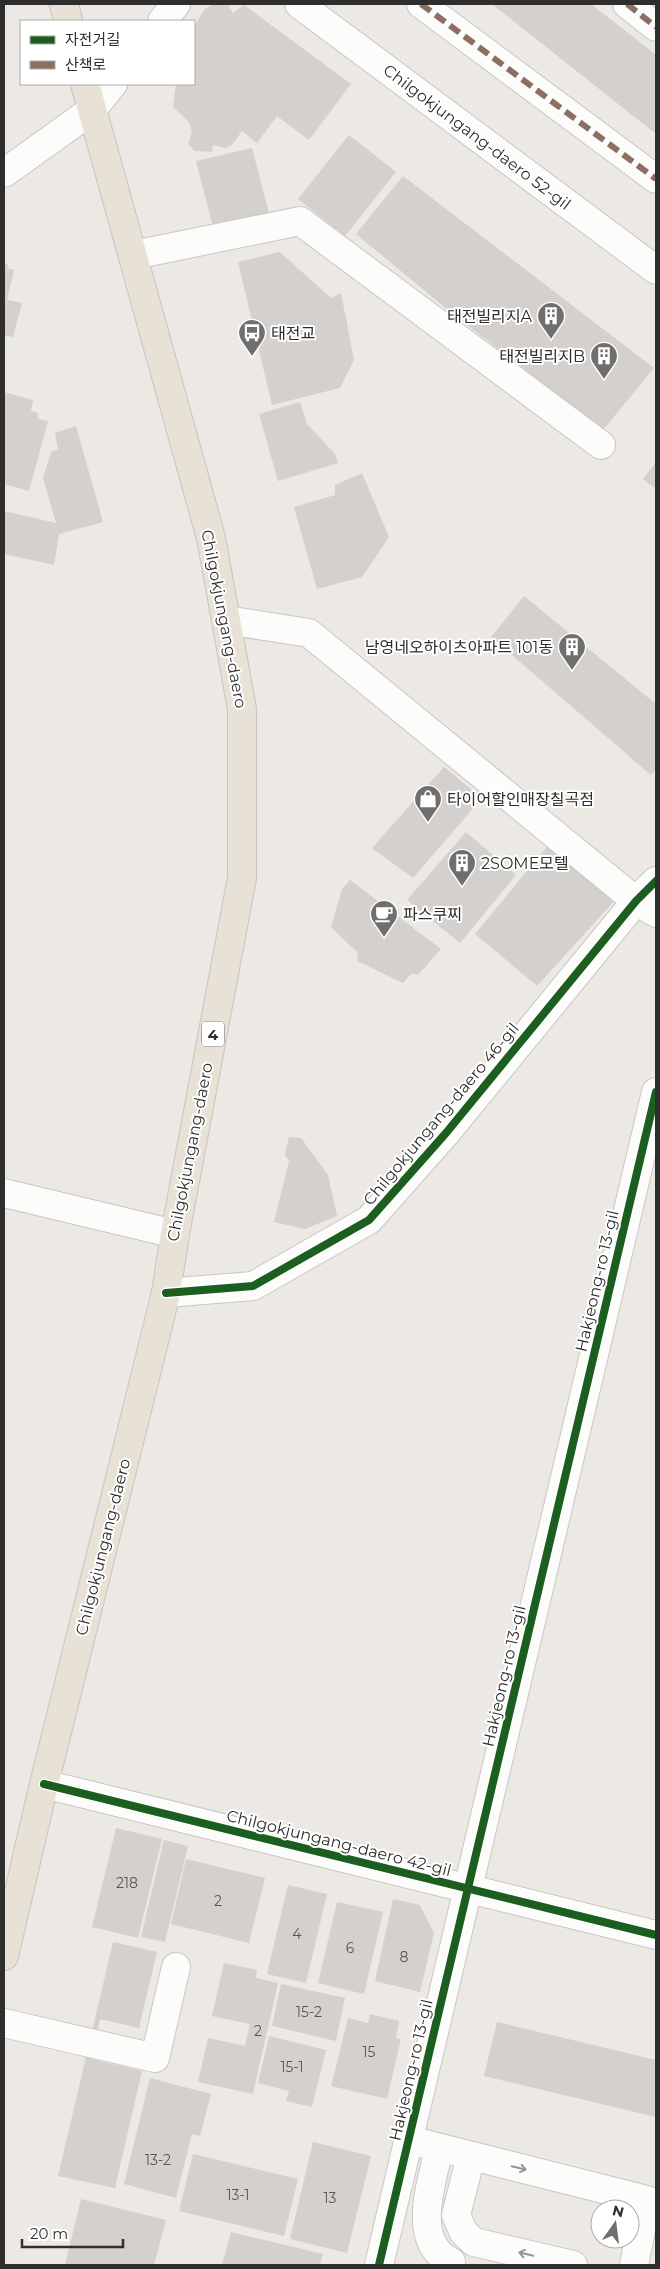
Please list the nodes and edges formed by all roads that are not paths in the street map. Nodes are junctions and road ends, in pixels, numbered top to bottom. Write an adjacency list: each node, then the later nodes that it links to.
1 (64, 4): 6 (main road)
2 (176, 4): 7 (street)
3 (299, 4): 15 (street, Chilgokjungang-daero 52-gil)
4 (420, 4): 13 (street)
5 (627, 4): 8 (street)
6 (68, 20)
7 (163, 20)
8 (656, 28)
9 (85, 85): 11 (main road, Chilgokjungang-daero / 4)
10 (112, 85): 11 (street)
11 (92, 110): 12 (street); 14 (main road, Chilgokjungang-daero / 4)
12 (4, 173)
13 (656, 179)
14 (134, 255): 16 (street); 17 (main road, Chilgokjungang-daero / 4)
15 (656, 270)
16 (601, 445)
17 (226, 620): 19 (street); 22 (main road, Chilgokjungang-daero / 4)
18 (656, 881): 19 (street, Chilgokjungang-daero 46-gil)
19 (646, 907): 23 (street, Chilgokjungang-daero 46-gil)
20 (656, 1092): 25 (street, Hakjeong-ro 13-gil)
21 (4, 1193): 22 (street)
22 (175, 1234): 23 (main road, Chilgokjungang-daero / 4)
23 (166, 1292): 24 (main road, Chilgokjungang-daero / 4)
24 (44, 1784): 25 (street, Chilgokjungang-daero 42-gil); 27 (main road, Chilgokjungang-daero / 4)
25 (468, 1888): 26 (street, Chilgokjungang-daero 42-gil); 30 (street, Hakjeong-ro 13-gil)
26 (656, 1935)
27 (4, 1956)
28 (176, 1967): 29 (street)
29 (4, 2023)
30 (409, 2140): 31 (street); 34 (street, Hakjeong-ro 13-gil)
31 (439, 2148): 32 (street); 33 (street)
32 (471, 2156): 35 (street, one-way to 32); 36 (street, one-way to 36)
33 (451, 2262)
34 (379, 2265)
35 (573, 2265)
36 (634, 2265)

